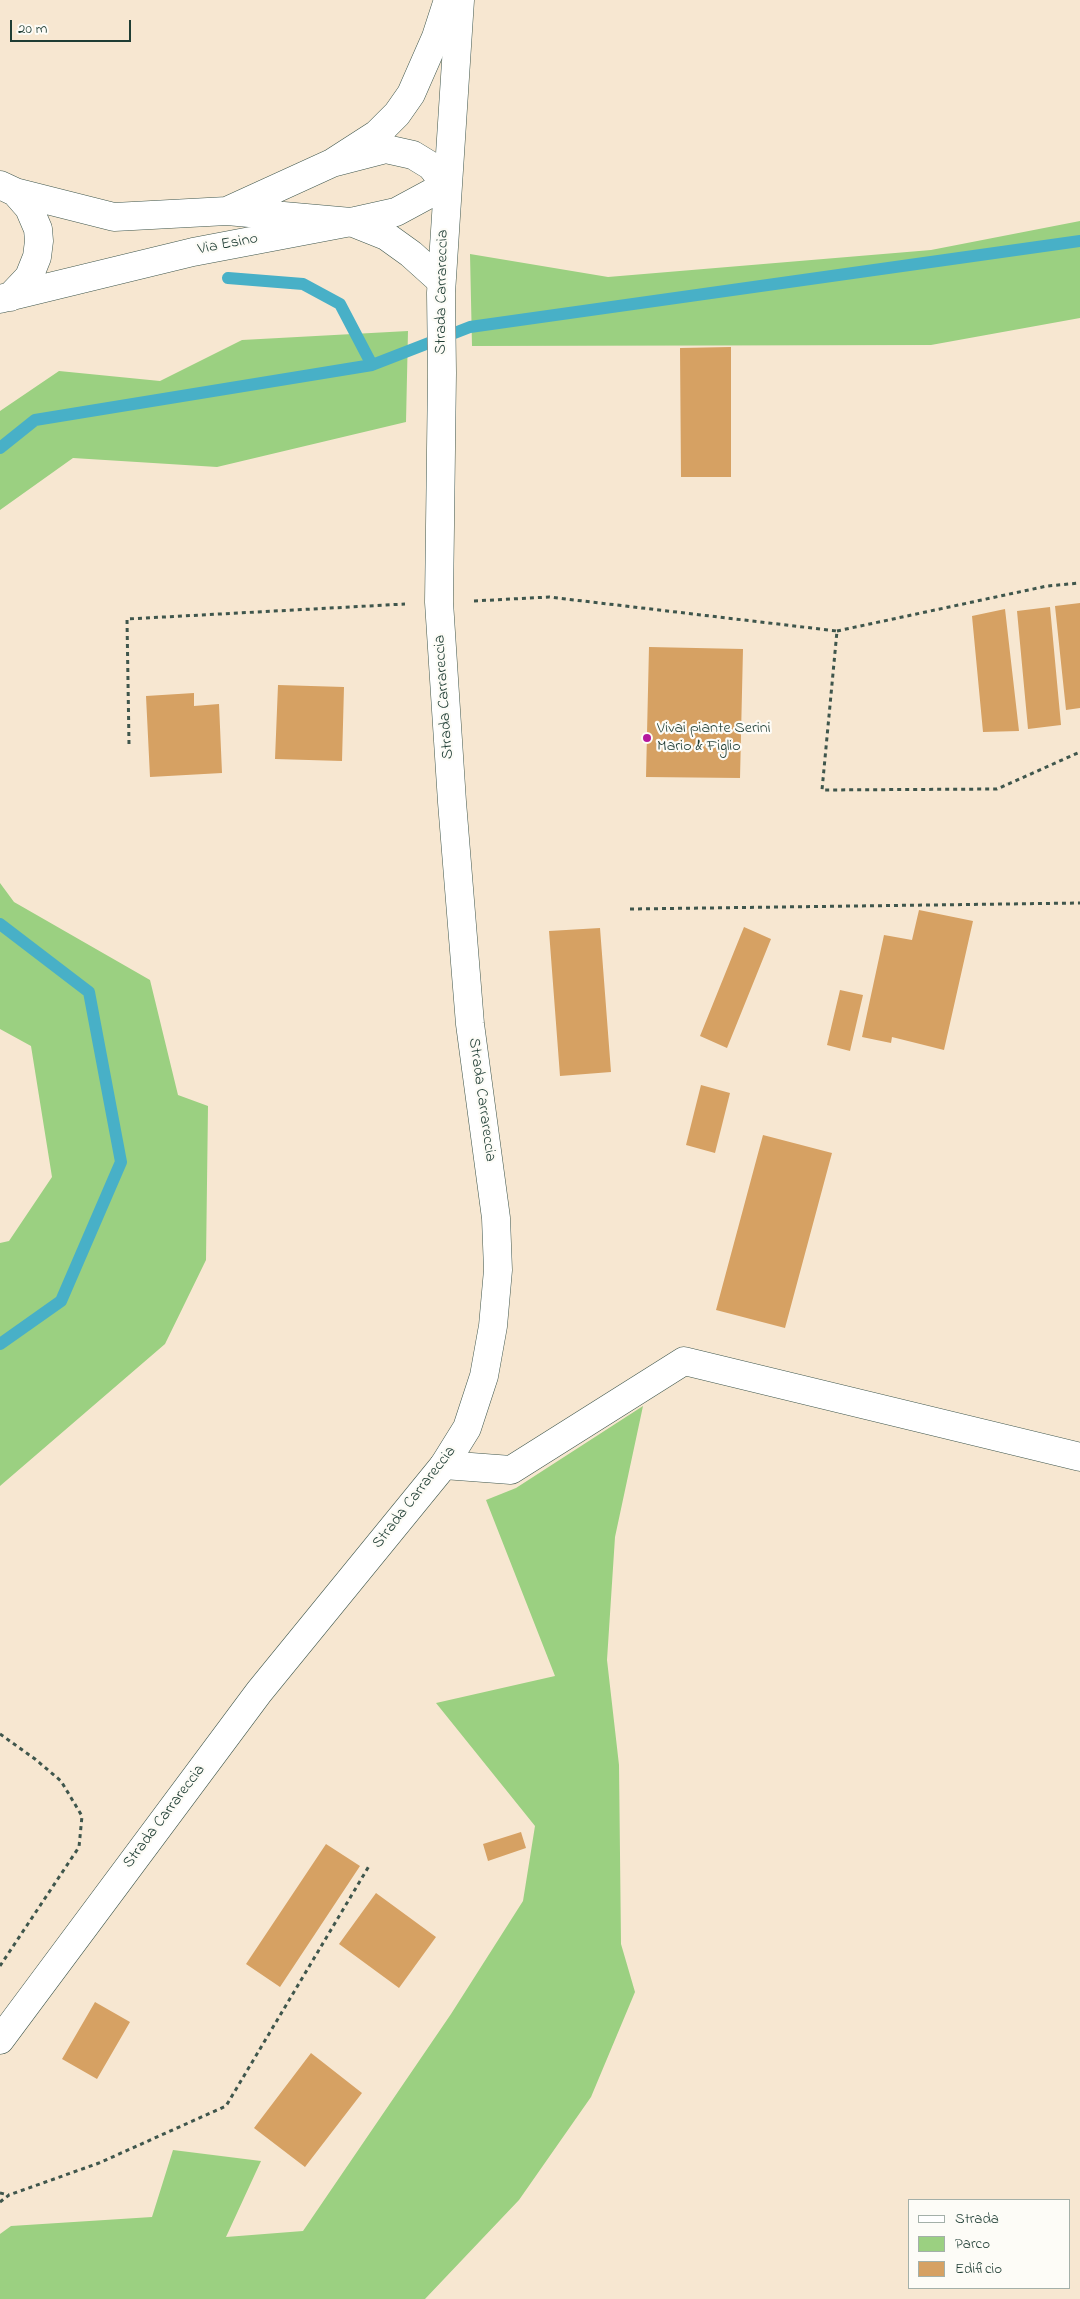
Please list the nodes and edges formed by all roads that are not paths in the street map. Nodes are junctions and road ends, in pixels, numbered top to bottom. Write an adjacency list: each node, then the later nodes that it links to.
1 (448, 0): 3 (main road)
2 (460, 0): 4 (main road, Strada Carrareccia)
3 (332, 163): 4 (main road); 6 (main road)
4 (446, 185): 7 (main road, Via Esino); 8 (main road, Strada Carrareccia)
5 (5, 192): 6 (main road); 9 (main road)
6 (227, 211): 7 (main road)
7 (352, 222): 8 (main road); 9 (main road, Via Esino)
8 (441, 287): 11 (main road, Strada Carrareccia)
9 (5, 298)
10 (1080, 1457): 11 (main road)
11 (444, 1465): 12 (main road, Strada Carrareccia)
12 (0, 2040)

